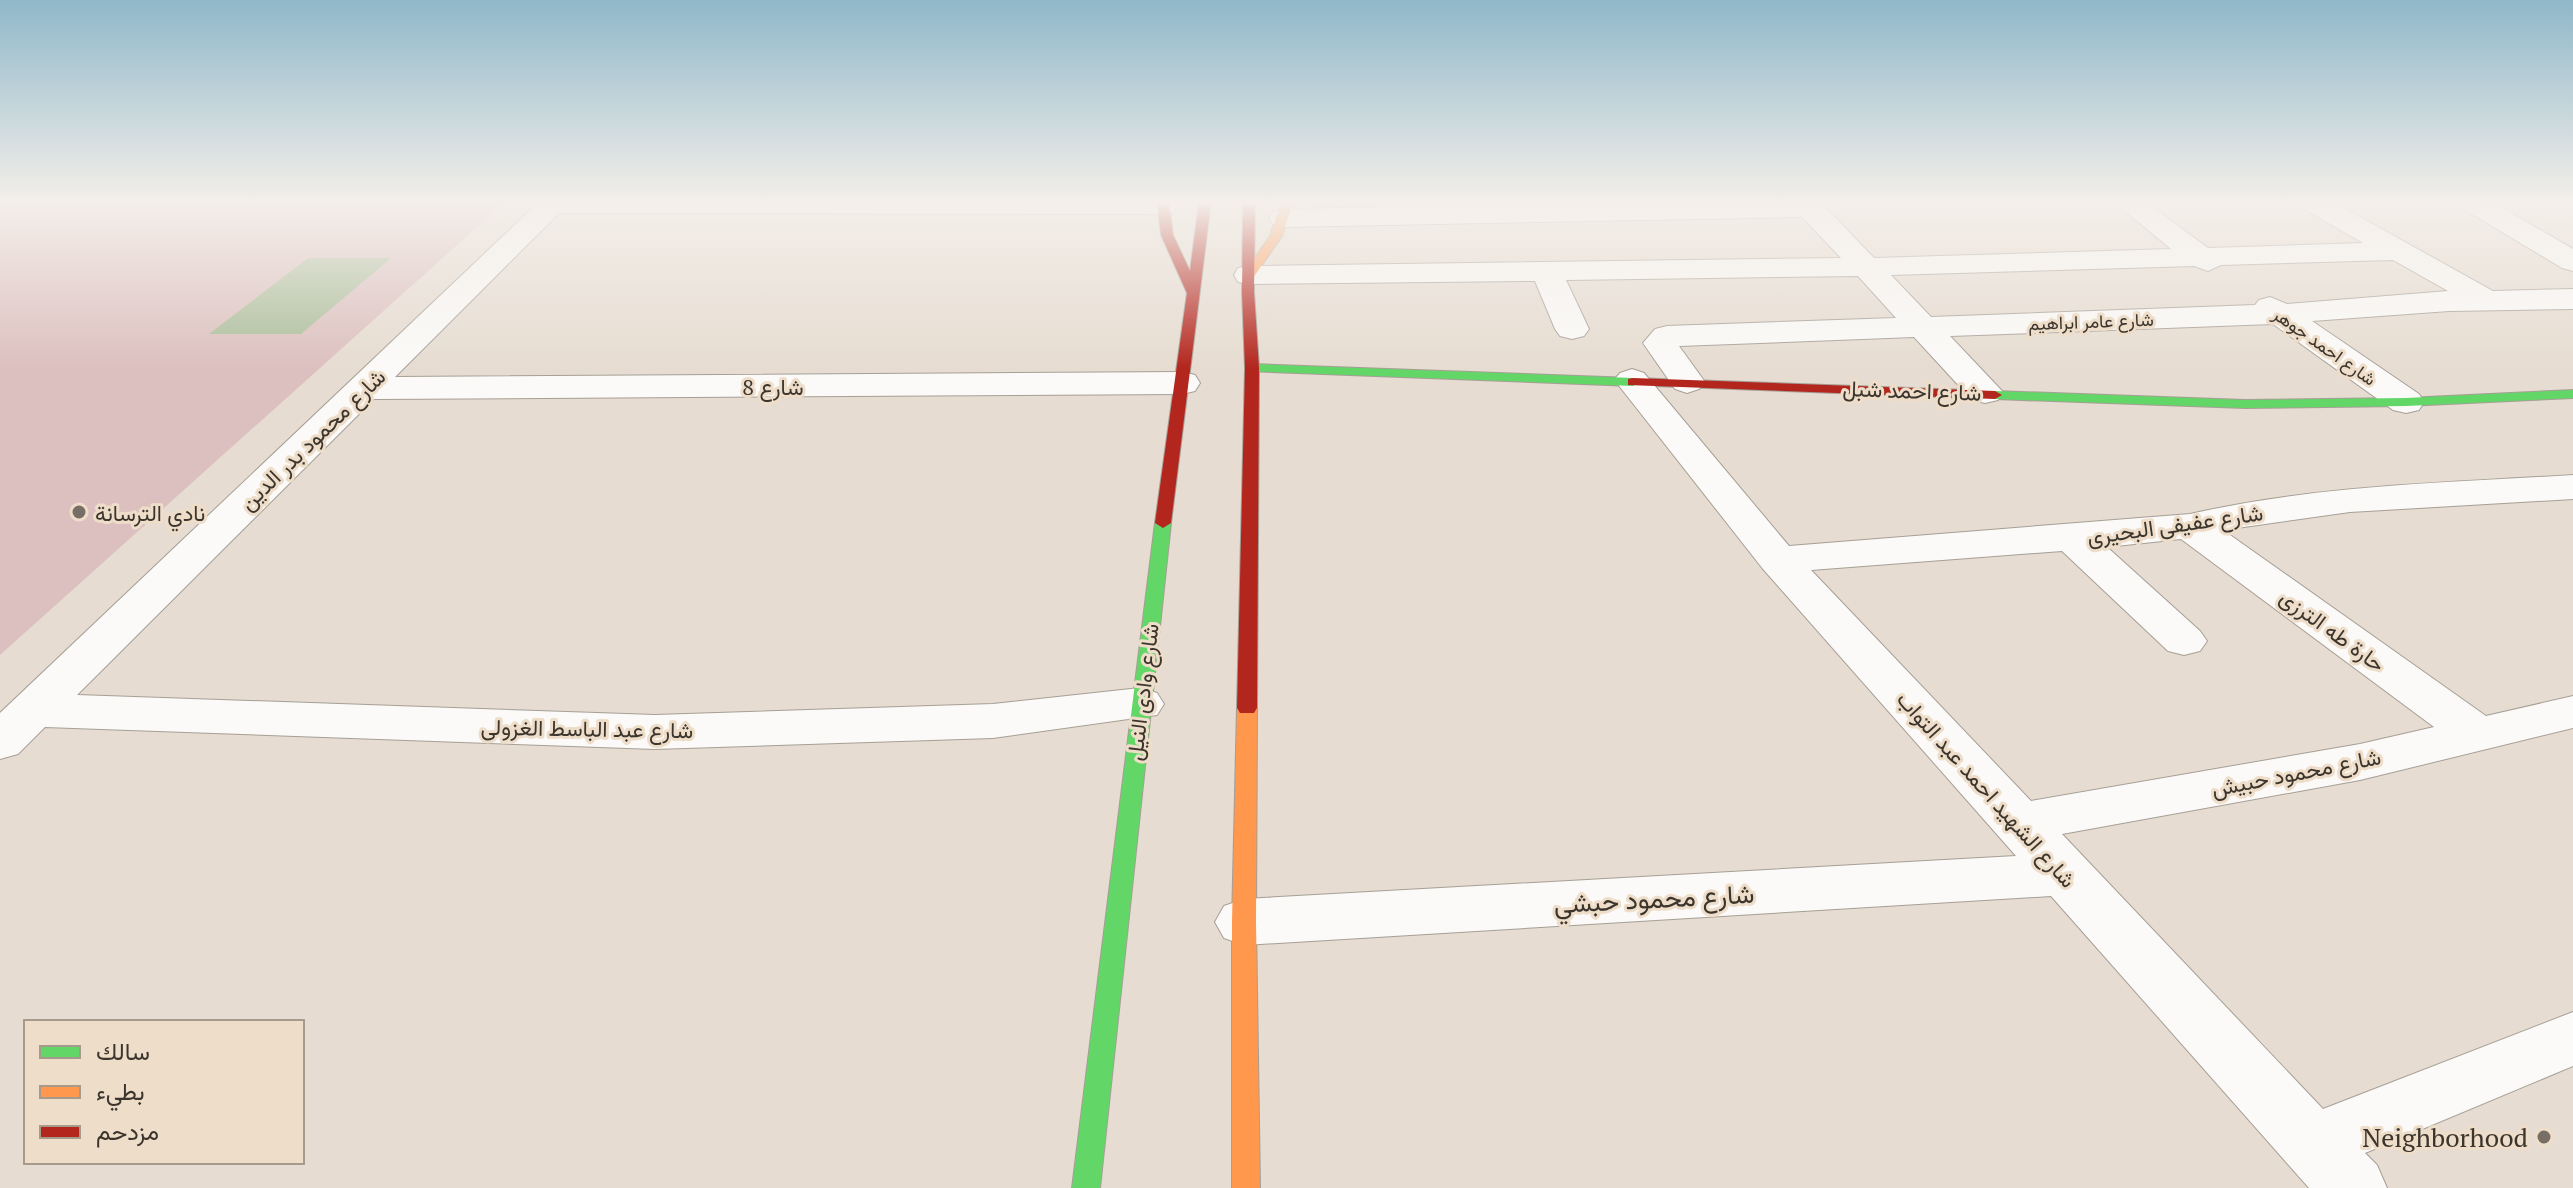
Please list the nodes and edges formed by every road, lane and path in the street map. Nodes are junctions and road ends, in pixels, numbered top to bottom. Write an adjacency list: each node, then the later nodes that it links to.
1 (498, 257): 19 (street, شارع محمود بدر الدين)
2 (1177, 257): 13 (main road)
3 (1199, 257): 13 (main road, شارع وادى النيل)
4 (1249, 257): 12 (main road)
5 (1261, 257): 12 (main road)
6 (1858, 257): 10 (street)
7 (2156, 257): 10 (street)
8 (2202, 257): 16 (street, شارع احمد جوهر)
9 (2408, 257): 15 (street)
10 (1867, 267): 11 (street); 17 (street)
11 (1548, 274): 12 (street); 18 (street)
12 (1249, 275): 20 (main road)
13 (1194, 297): 21 (main road, شارع وادى النيل)
14 (2573, 299): 15 (street, شارع عامر ابراهيم)
15 (2485, 300): 16 (street, شارع عامر ابراهيم)
16 (2279, 314): 17 (street, شارع عامر ابراهيم); 27 (street, شارع احمد جوهر)
17 (1923, 327): 23 (street, شارع عامر ابراهيم); 25 (street)
18 (1572, 329)
19 (393, 360): 21 (street, شارع 8); 24 (street, شارع محمود بدر الدين)
20 (1252, 368): 22 (main road, شارع احمد شبل); 39 (main road)
21 (1184, 371): 24 (street, شارع 8); 33 (main road, شارع وادى النيل)
22 (1632, 380): 23 (main road, شارع احمد شبل); 31 (street, شارع الشهيد احمد عبد التواب)
23 (1687, 382): 25 (main road, شارع احمد شبل)
24 (365, 388): 35 (street, شارع محمود بدر الدين)
25 (1985, 392): 27 (main road, شارع احمد شبل)
26 (2573, 394): 27 (main road, شارع احمد شبل)
27 (2406, 402)
28 (2573, 487): 29 (street, شارع عفيفى البحيرى)
29 (2190, 526): 30 (street, شارع عفيفى البحيرى); 36 (street, حارة طه الترزى)
30 (2072, 538): 31 (street, شارع عفيفى البحيرى); 32 (street)
31 (1778, 560): 37 (street, شارع الشهيد احمد عبد التواب)
32 (2184, 641)
33 (1140, 704): 35 (street, شارع عبد الباسط الغزولى); 42 (main road, شارع وادى النيل)
34 (2573, 712): 36 (street, شارع محمود حبيش)
35 (16, 726)
36 (2477, 734): 37 (street, شارع محمود حبيش)
37 (2017, 823): 38 (street, شارع الشهيد احمد عبد التواب)
38 (2064, 874): 39 (street, شارع محمود حبشي); 41 (street, شارع الشهيد احمد عبد التواب)
39 (1244, 922): 43 (main road)
40 (2573, 1038): 41 (street)
41 (2332, 1166)
42 (1086, 1188)
43 (1246, 1188)

